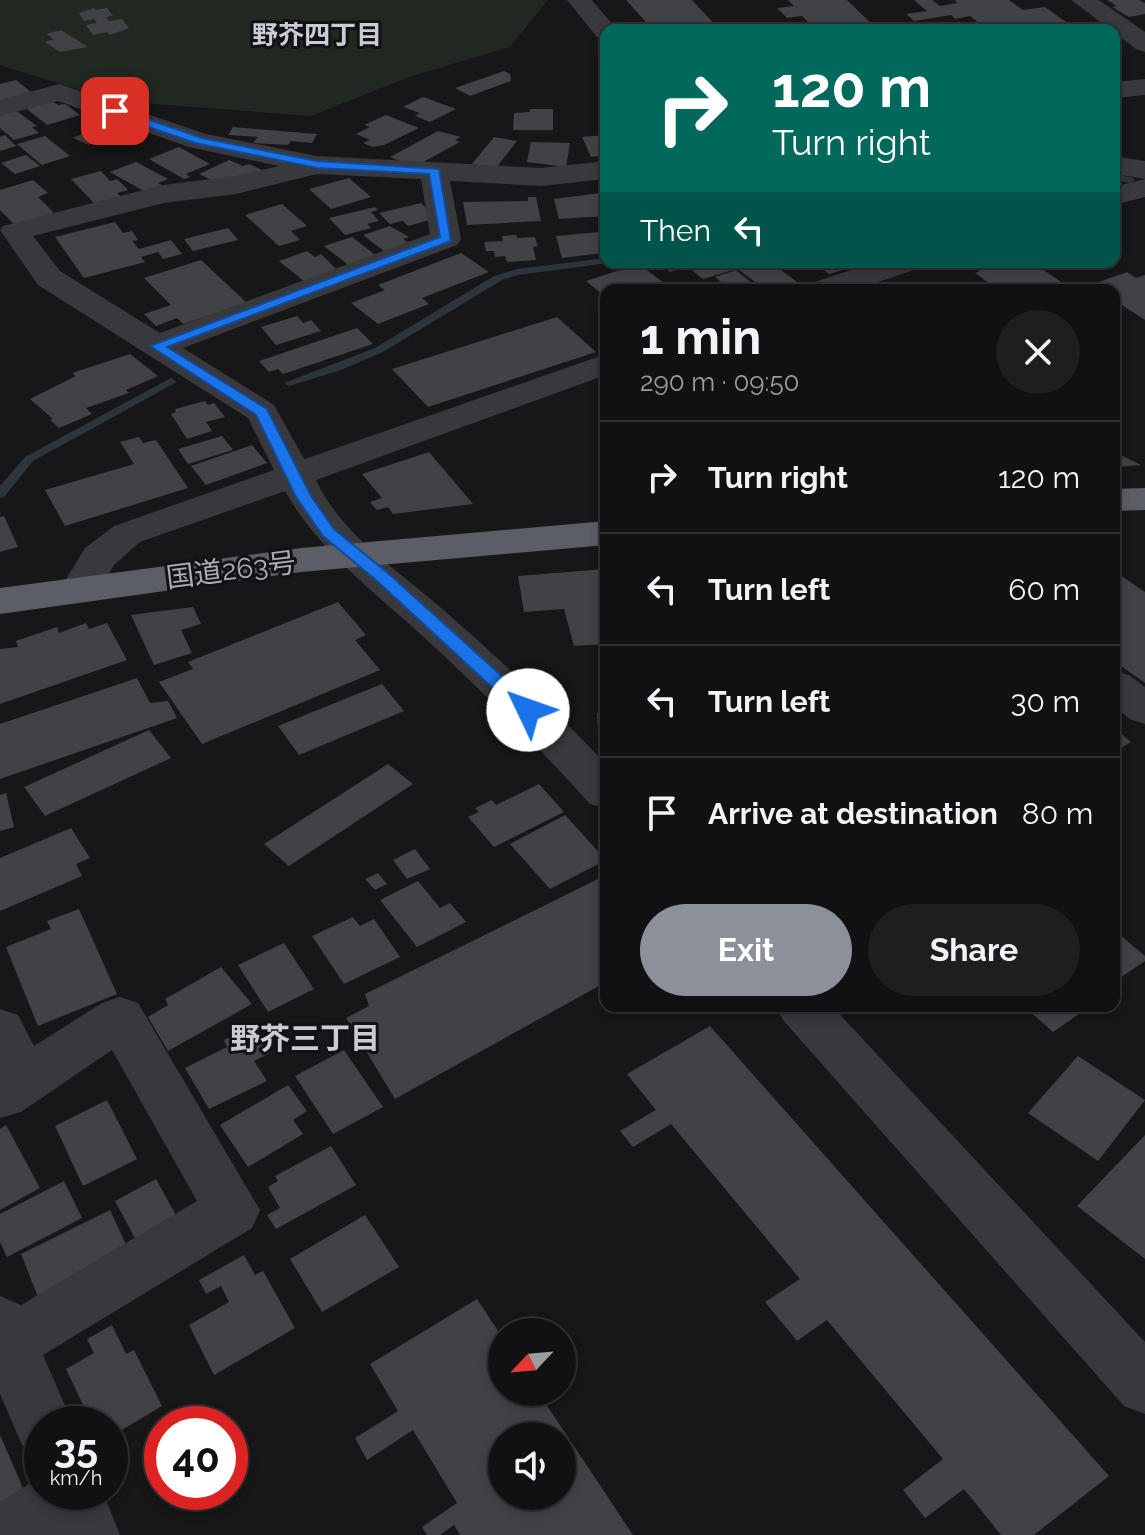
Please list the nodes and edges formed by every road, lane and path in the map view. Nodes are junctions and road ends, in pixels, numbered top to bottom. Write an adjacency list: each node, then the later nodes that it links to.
1 (579, 0): 4 (street)
2 (1083, 0): 3 (street)
3 (1117, 24)
4 (600, 25)
5 (1120, 26): 6 (street)
6 (1145, 44)
7 (1145, 87): 8 (street)
8 (1120, 89)
9 (0, 108): 10 (street)
10 (317, 165): 13 (street); 17 (street)
11 (1120, 166): 12 (street)
12 (1145, 170)
13 (434, 171): 14 (street); 20 (street)
14 (600, 171)
15 (1145, 188): 16 (street)
16 (1120, 194)
17 (7, 226): 20 (street)
18 (888, 268): 19 (street)
19 (841, 284)
20 (156, 346): 22 (street)
21 (600, 366): 22 (street)
22 (295, 475): 26 (street); 27 (street)
23 (1145, 499): 24 (highway)
24 (1120, 500)
25 (600, 534): 26 (highway, 国道263号)
26 (354, 555): 27 (highway, 国道263号); 31 (street)
27 (80, 589): 28 (highway, 国道263号)
28 (0, 601)
29 (1120, 690): 30 (street)
30 (1145, 709)
31 (600, 785)
32 (806, 1012): 36 (street)
33 (0, 1030): 34 (street)
34 (12, 1088): 35 (street)
35 (5, 1333): 37 (street)
36 (1145, 1385)
37 (35, 1406)
38 (44, 1510): 40 (street)
39 (78, 1510): 41 (street)
40 (6, 1535)
41 (88, 1535)

